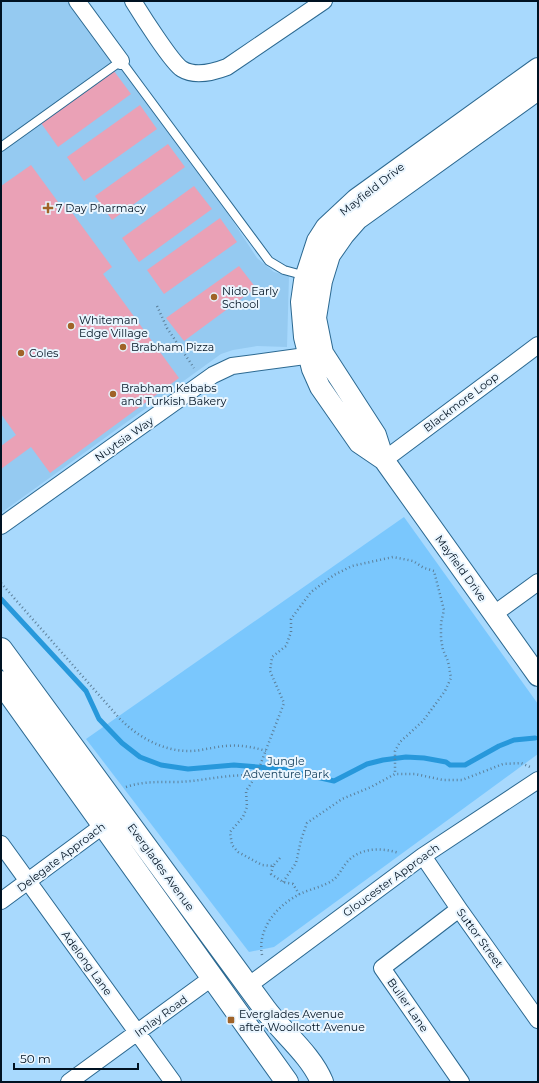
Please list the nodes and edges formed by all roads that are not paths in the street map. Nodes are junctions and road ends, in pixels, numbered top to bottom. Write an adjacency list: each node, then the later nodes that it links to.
1 (78, 1): 4 (street)
2 (132, 1): 3 (street)
3 (324, 1)
4 (121, 61): 7 (lane); 8 (lane)
5 (538, 68): 8 (street, Mayfield Drive)
6 (538, 90): 8 (street, Mayfield Drive)
7 (1, 147)
8 (314, 278): 10 (street, Mayfield Drive)
9 (538, 345): 11 (street, Blackmore Loop)
10 (316, 354): 11 (street, Mayfield Drive); 12 (street, Nuytsia Way)
11 (384, 460): 14 (street, Mayfield Drive)
12 (1, 526)
13 (538, 582): 14 (street)
14 (494, 614): 16 (street, Mayfield Drive)
15 (1, 649): 19 (main road, Everglades Avenue)
16 (538, 676)
17 (1, 682): 19 (main road, Everglades Avenue)
18 (537, 774): 21 (street, Gloucester Approach)
19 (113, 818): 22 (street, Delegate Approach); 25 (main road, Everglades Avenue); 26 (main road, Everglades Avenue)
20 (1, 844): 22 (street, Adelong Lane)
21 (423, 856): 24 (street, Suttor Street); 26 (street, Gloucester Approach)
22 (28, 881): 23 (street, Delegate Approach); 28 (street, Adelong Lane)
23 (1, 901)
24 (459, 909): 27 (street, Suttor Street); 33 (street, Buller Lane)
25 (213, 977): 28 (street, Imlay Road); 31 (main road, Everglades Avenue)
26 (248, 986): 32 (main road, Everglades Avenue)
27 (538, 1020)
28 (137, 1033): 29 (street, Imlay Road); 30 (street, Adelong Lane)
29 (69, 1082)
30 (173, 1082)
31 (288, 1082)
32 (322, 1082)
33 (461, 1082)

